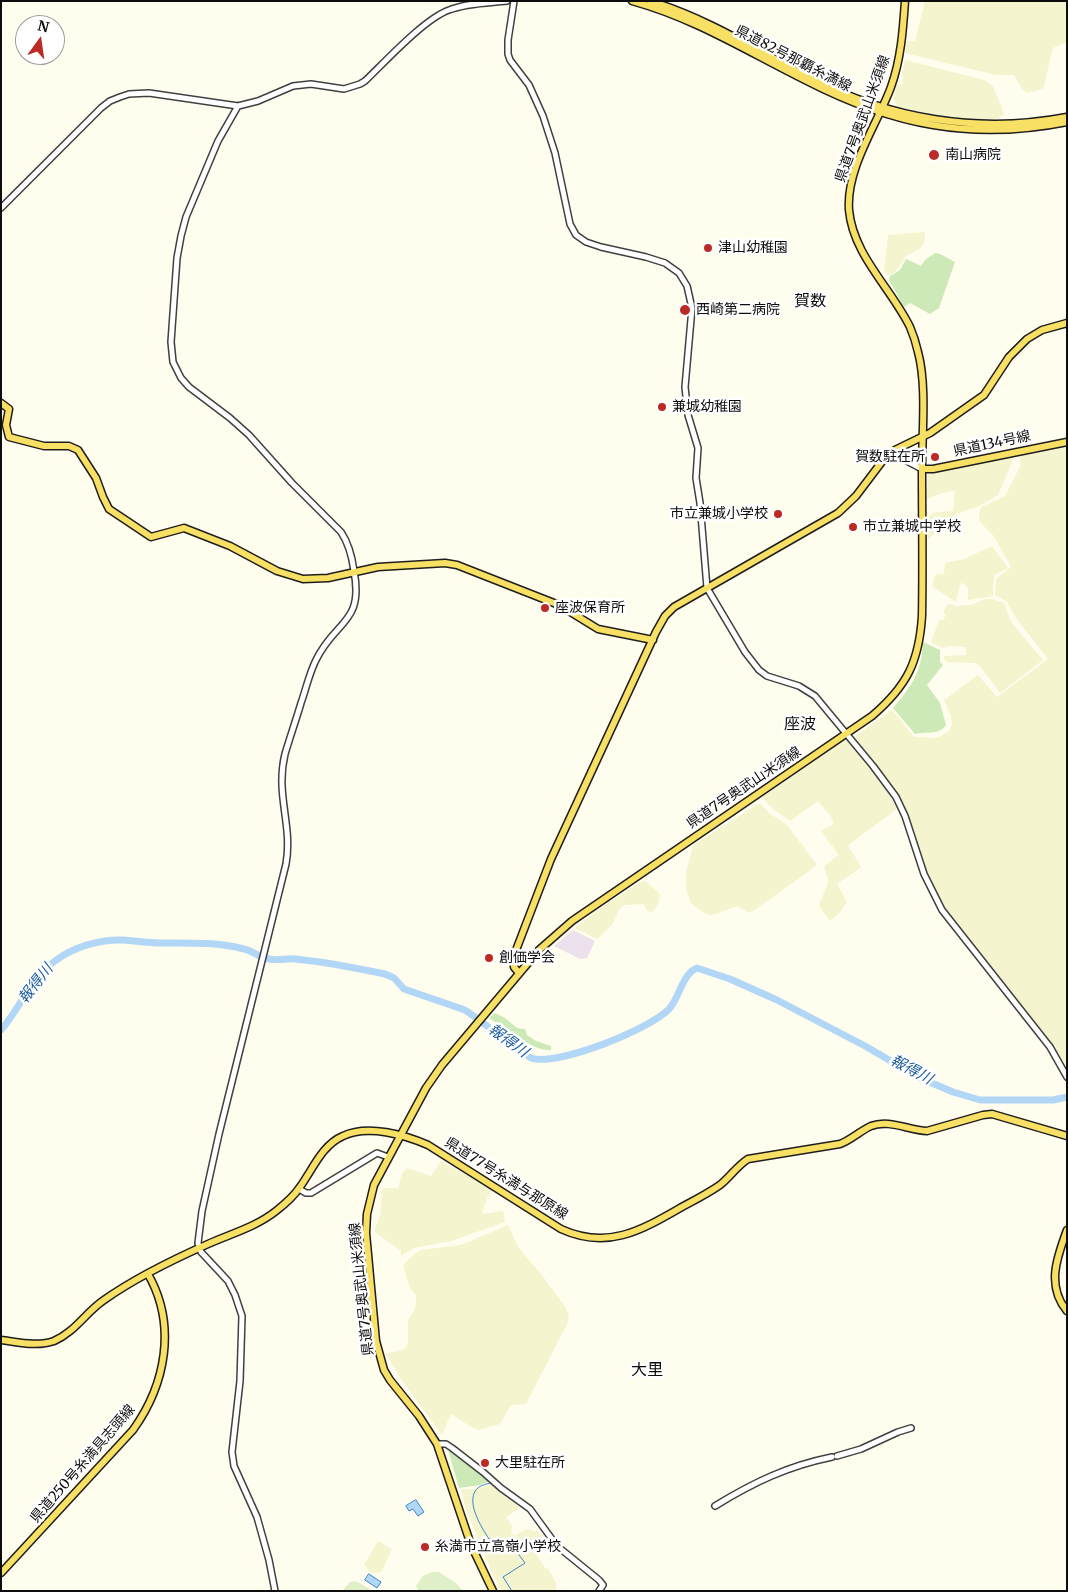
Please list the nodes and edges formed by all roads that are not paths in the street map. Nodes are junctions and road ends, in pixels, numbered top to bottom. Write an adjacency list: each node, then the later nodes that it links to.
1 (506, 1): 6 (street)
2 (514, 1): 18 (street)
3 (632, 1): 7 (main road, 県道82号那覇糸満線)
4 (650, 1): 7 (main road, 県道82号那覇糸満線)
5 (905, 1): 7 (main road, 県道7号奥武山米須線)
6 (238, 106): 10 (street); 17 (street)
7 (881, 110): 8 (main road, 県道82号那覇糸満線); 9 (main road, 県道82号那覇糸満線); 13 (main road, 県道7号奥武山米須線)
8 (1067, 117)
9 (1067, 122)
10 (1, 208)
11 (1067, 323): 13 (main road)
12 (1, 403): 17 (main road)
13 (922, 437): 15 (main road); 16 (main road, 県道7号奥武山米須線)
14 (1067, 442): 16 (main road, 県道134号線)
15 (895, 450): 16 (street); 18 (main road)
16 (922, 469): 20 (main road, 県道7号奥武山米須線)
17 (355, 572): 19 (main road); 28 (street)
18 (707, 588): 19 (main road); 20 (street)
19 (653, 640): 21 (main road)
20 (847, 733): 21 (main road, 県道7号奥武山米須線); 22 (street)
21 (519, 973): 23 (main road, 県道7号奥武山米須線)
22 (1067, 1077)
23 (400, 1136): 24 (main road, 県道77号糸満与那原線); 25 (main road, 県道7号奥武山米須線); 26 (main road, 県道77号糸満与那原線)
24 (1067, 1136)
25 (388, 1157): 26 (street); 33 (main road, 県道7号奥武山米須線)
26 (299, 1189): 28 (main road, 県道77号糸満与那原線)
27 (1067, 1230): 30 (main road)
28 (200, 1248): 29 (main road, 県道77号糸満与那原線); 36 (street)
29 (148, 1274): 31 (main road, 県道77号糸満与那原線); 35 (main road, 県道250号糸満具志頭線)
30 (1067, 1311)
31 (1, 1340)
32 (910, 1428): 34 (street)
33 (437, 1444): 37 (main road, 県道7号奥武山米須線); 38 (street)
34 (715, 1506)
35 (1, 1573)
36 (275, 1591)
37 (493, 1591)
38 (599, 1591)

